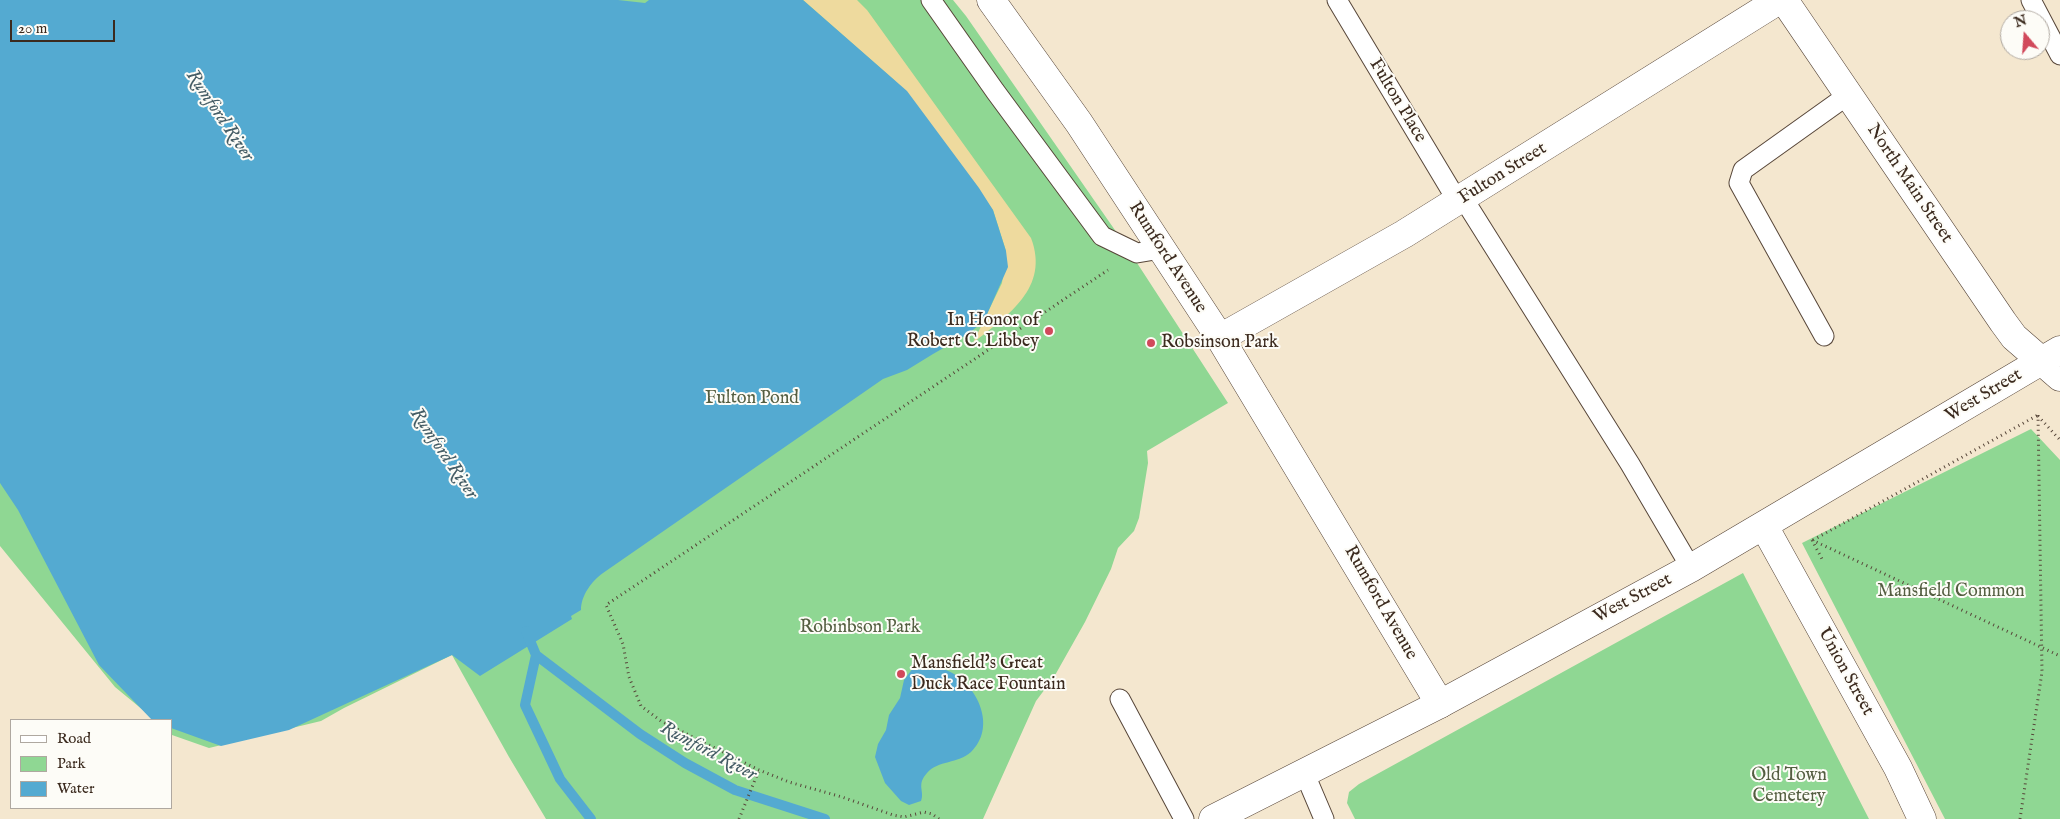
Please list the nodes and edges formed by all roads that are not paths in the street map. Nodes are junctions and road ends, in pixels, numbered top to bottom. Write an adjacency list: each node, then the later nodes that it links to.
1 (931, 0): 10 (lane)
2 (991, 0): 10 (street, Rumford Avenue)
3 (1337, 0): 9 (lane, Fulton Place)
4 (1779, 0): 9 (street, Fulton Street)
5 (1784, 0): 8 (street, North Main Street)
6 (2031, 0): 7 (lane)
7 (2060, 54)
8 (1848, 95): 11 (lane); 13 (street, North Main Street)
9 (1460, 200): 12 (street, Fulton Street); 15 (lane, Fulton Place)
10 (1161, 249): 12 (street, Rumford Avenue)
11 (1824, 336)
12 (1220, 338): 17 (street, Rumford Avenue)
13 (2054, 363): 14 (street, West Street)
14 (1764, 526): 15 (street, West Street); 22 (street, Union Street)
15 (1691, 568): 17 (street, West Street)
16 (1120, 700): 19 (lane)
17 (1440, 704): 18 (street, West Street)
18 (1304, 772): 20 (street, West Street); 21 (lane)
19 (1184, 819)
20 (1213, 819)
21 (1324, 819)
22 (1922, 819)

